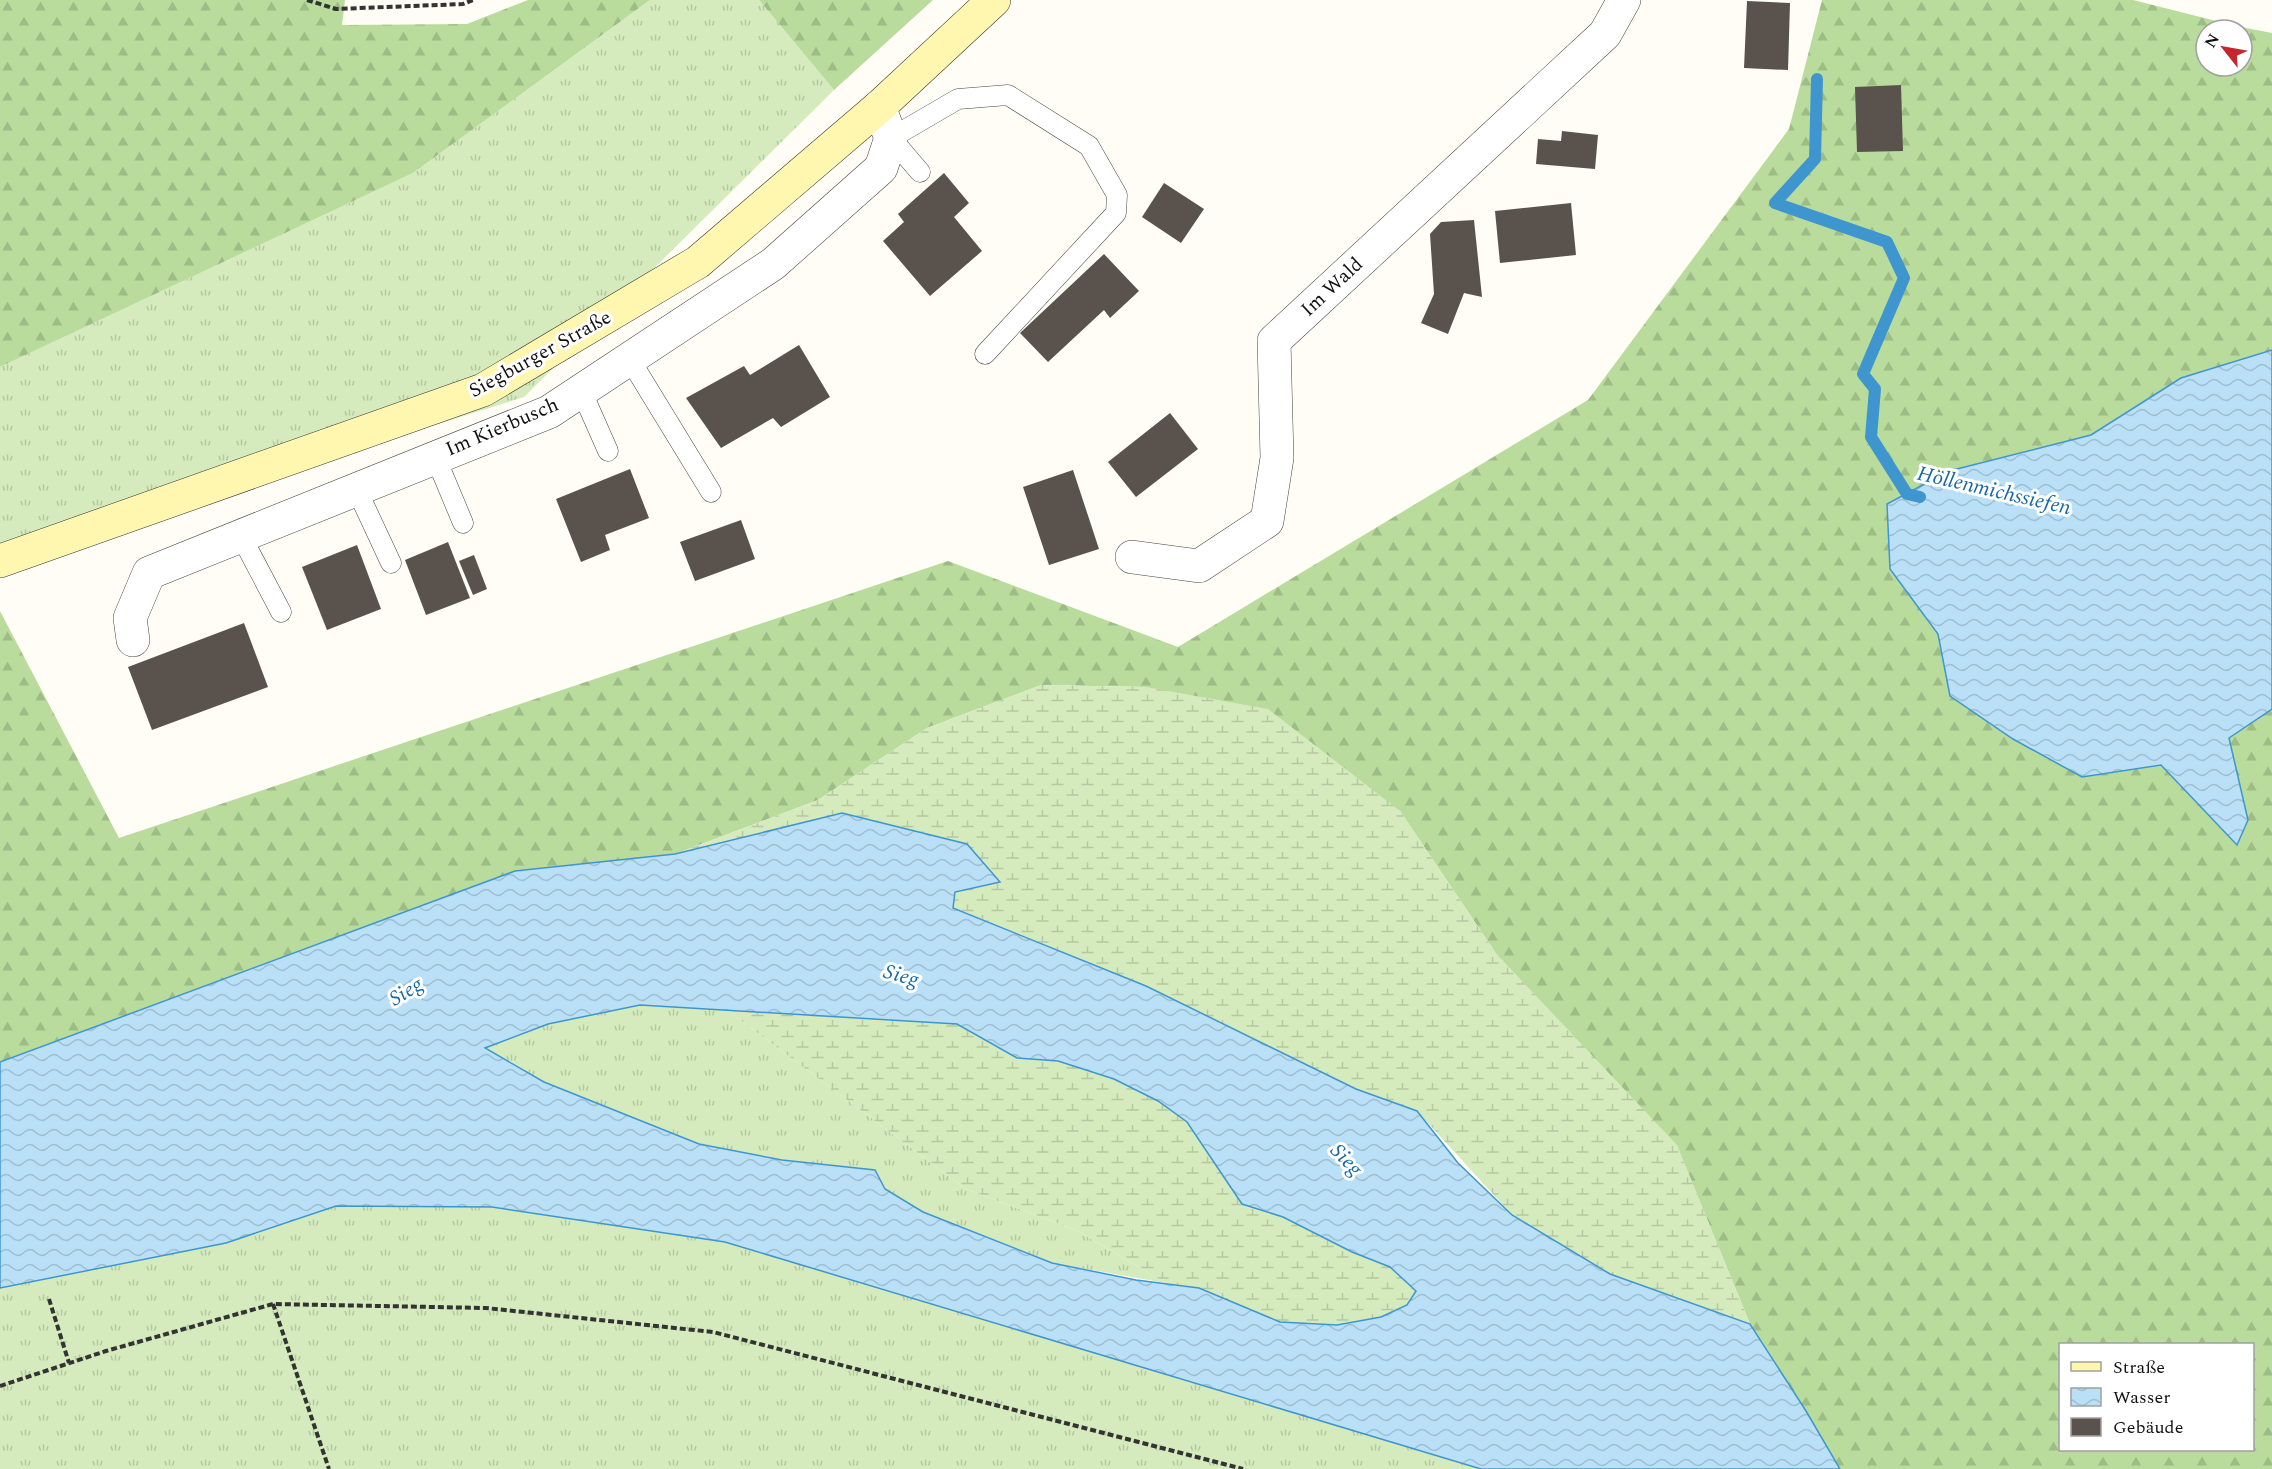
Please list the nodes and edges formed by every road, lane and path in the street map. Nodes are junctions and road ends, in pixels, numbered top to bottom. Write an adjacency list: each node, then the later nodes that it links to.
1 (307, 0): 2 (path)
2 (473, 0)
3 (994, 0): 5 (main road, Siegburger Straße)
4 (1624, 0): 17 (street, Im Wald)
5 (879, 107): 6 (street); 18 (main road, Siegburger Straße)
6 (891, 138): 7 (lane); 8 (lane); 9 (street, Im Kierbusch)
7 (920, 172)
8 (985, 354)
9 (629, 358): 10 (street, Im Kierbusch); 14 (lane)
10 (581, 390): 11 (lane); 12 (street, Im Kierbusch)
11 (608, 451)
12 (435, 456): 13 (street, Im Kierbusch); 15 (lane)
13 (356, 488): 16 (street, Im Kierbusch); 19 (lane)
14 (711, 492)
15 (463, 523)
16 (240, 534): 20 (lane); 21 (street, Im Kierbusch)
17 (1132, 557)
18 (0, 561)
19 (391, 563)
20 (281, 612)
21 (133, 640)
22 (49, 1299): 24 (path)
23 (273, 1304): 24 (path); 26 (path); 27 (path)
24 (69, 1363): 25 (path)
25 (0, 1386)
26 (329, 1469)
27 (1243, 1469)

